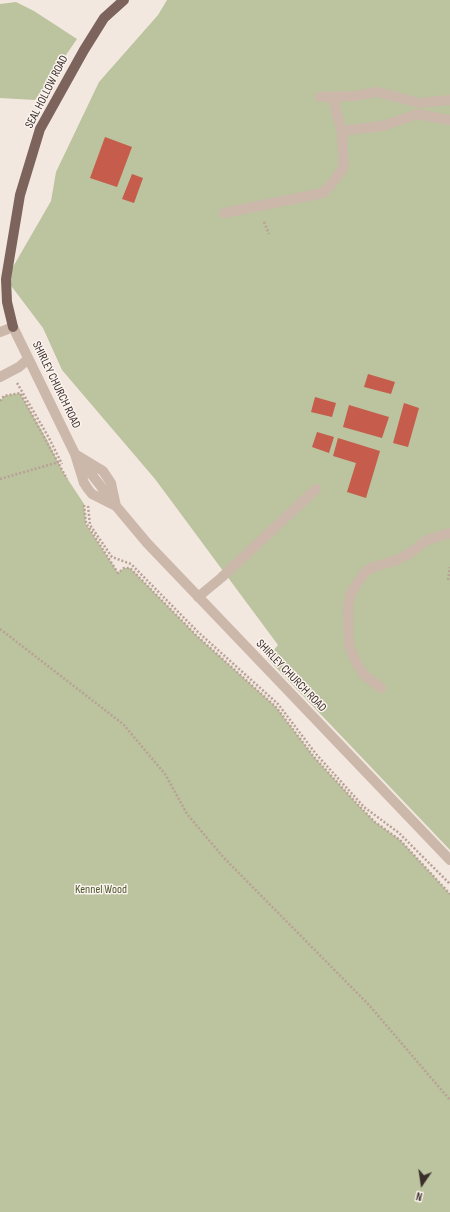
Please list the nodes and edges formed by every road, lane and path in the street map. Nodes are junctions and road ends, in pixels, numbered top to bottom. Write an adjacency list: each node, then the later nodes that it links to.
1 (124, 0): 10 (main road, SEAL HOLLOW ROAD)
2 (336, 96): 3 (street); 4 (street); 6 (street)
3 (320, 97)
4 (450, 100)
5 (450, 120): 6 (street)
6 (342, 134): 7 (street)
7 (224, 213)
8 (264, 222): 9 (path)
9 (269, 234)
10 (13, 327): 11 (street); 12 (street, SHIRLEY CHURCH ROAD)
11 (0, 332)
12 (28, 359): 13 (street); 15 (street, SHIRLEY CHURCH ROAD)
13 (4, 374): 16 (path)
14 (0, 401): 16 (path)
15 (71, 456): 16 (path); 22 (street, SHIRLEY CHURCH ROAD); 22 (street, SHIRLEY CHURCH ROAD)
16 (59, 462): 17 (path); 18 (path)
17 (0, 478)
18 (72, 483)
19 (316, 490): 26 (street)
20 (84, 498): 30 (path)
21 (84, 504): 31 (path)
22 (116, 506): 26 (street, SHIRLEY CHURCH ROAD)
23 (450, 533): 28 (street)
24 (450, 567): 25 (path)
25 (448, 580)
26 (198, 597): 29 (street, SHIRLEY CHURCH ROAD)
27 (0, 629): 32 (path)
28 (381, 688)
29 (450, 860)
30 (450, 884)
31 (450, 894)
32 (450, 1100)

